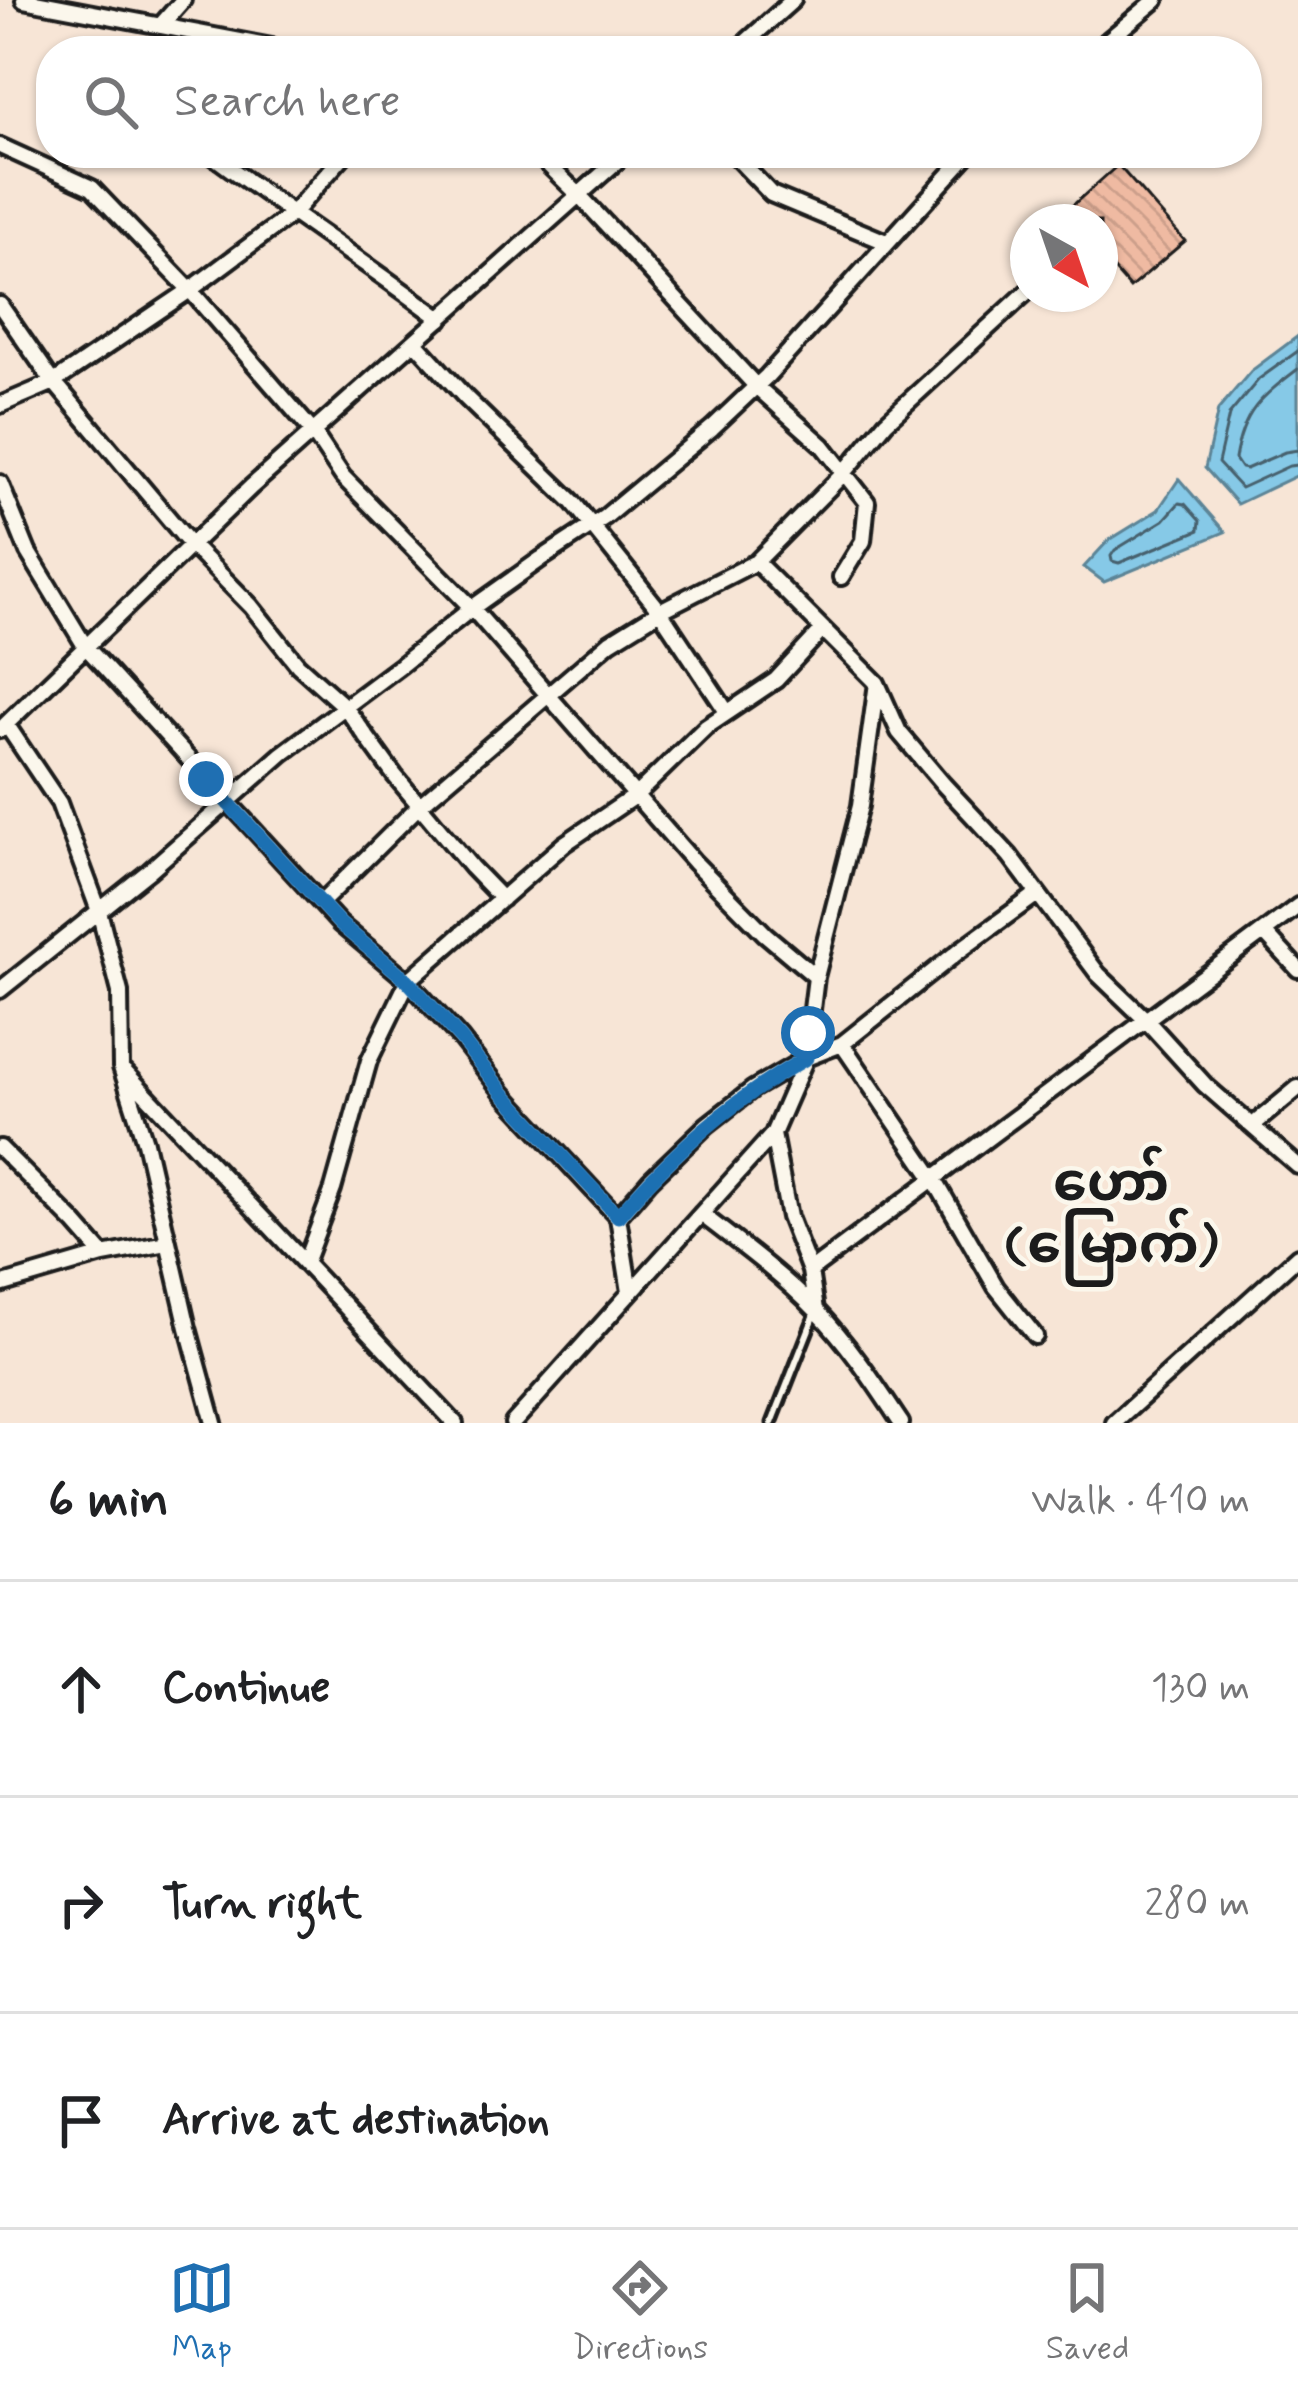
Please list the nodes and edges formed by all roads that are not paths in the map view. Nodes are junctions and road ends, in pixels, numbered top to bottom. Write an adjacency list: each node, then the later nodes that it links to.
1 (26, 0): 5 (street)
2 (183, 0): 5 (street)
3 (793, 0): 7 (street)
4 (1156, 0): 8 (street)
5 (160, 26): 6 (street)
6 (200, 36)
7 (753, 36)
8 (1116, 36)
9 (0, 146): 10 (street)
10 (36, 162)
11 (48, 168): 21 (street)
12 (229, 168): 19 (street)
13 (333, 168): 19 (street)
14 (551, 168): 18 (street)
15 (610, 168): 18 (street)
16 (746, 168): 20 (street)
17 (955, 168): 20 (street)
18 (580, 196): 24 (street); 27 (street)
19 (292, 214): 21 (street); 24 (street)
20 (886, 242): 27 (street)
21 (190, 290): 26 (street); 29 (street)
22 (0, 305): 26 (street)
23 (1010, 307): 30 (street)
24 (441, 320): 25 (street)
25 (415, 342): 29 (street); 32 (street)
26 (54, 382): 28 (street); 33 (street)
27 (757, 386): 30 (street); 32 (street)
28 (0, 405)
29 (313, 432): 33 (street); 36 (street)
30 (844, 472): 34 (street); 35 (street)
31 (0, 483): 39 (street)
32 (593, 525): 36 (street); 37 (street)
33 (191, 545): 39 (street); 42 (street)
34 (756, 562): 37 (street); 38 (street)
35 (841, 577)
36 (472, 608): 41 (street); 42 (street)
37 (660, 611): 41 (street); 43 (street)
38 (823, 628): 40 (street); 43 (street)
39 (85, 646): 44 (street); 46 (street)
40 (877, 683): 48 (street); 55 (street)
41 (550, 694): 45 (street); 47 (street)
42 (345, 707): 46 (street); 47 (street)
43 (727, 712): 45 (street)
44 (3, 727): 52 (street)
45 (636, 795): 49 (street); 55 (street)
46 (226, 802): 50 (street); 52 (street)
47 (420, 806): 49 (street); 50 (street)
48 (1036, 893): 58 (street); 59 (street)
49 (502, 899): 56 (street)
50 (321, 903): 56 (street)
51 (1298, 906): 53 (street)
52 (99, 911): 57 (street); 61 (street)
53 (1264, 932): 54 (street); 58 (street)
54 (1298, 969)
55 (816, 977): 60 (street)
56 (408, 981): 69 (street); 73 (street)
57 (0, 990)
58 (1146, 1020): 63 (street); 67 (street)
59 (842, 1044): 60 (street); 67 (street)
60 (806, 1058): 64 (street); 69 (street)
61 (121, 1067): 70 (street); 73 (street)
62 (1298, 1088): 63 (street)
63 (1253, 1125): 66 (street)
64 (772, 1134): 68 (street); 74 (street)
65 (0, 1148): 71 (street)
66 (1298, 1166)
67 (934, 1179): 74 (street); 78 (street)
68 (701, 1214): 76 (street); 77 (street)
69 (618, 1216): 76 (street)
70 (167, 1243): 71 (street); 79 (street)
71 (103, 1256): 75 (street)
72 (1298, 1256): 84 (street)
73 (305, 1263): 80 (street)
74 (810, 1271): 77 (street)
75 (0, 1285)
76 (630, 1292): 81 (street)
77 (816, 1310): 82 (lane); 83 (street)
78 (1035, 1336)
79 (214, 1423)
80 (455, 1423)
81 (513, 1423)
82 (772, 1423)
83 (901, 1423)
84 (1114, 1423)

